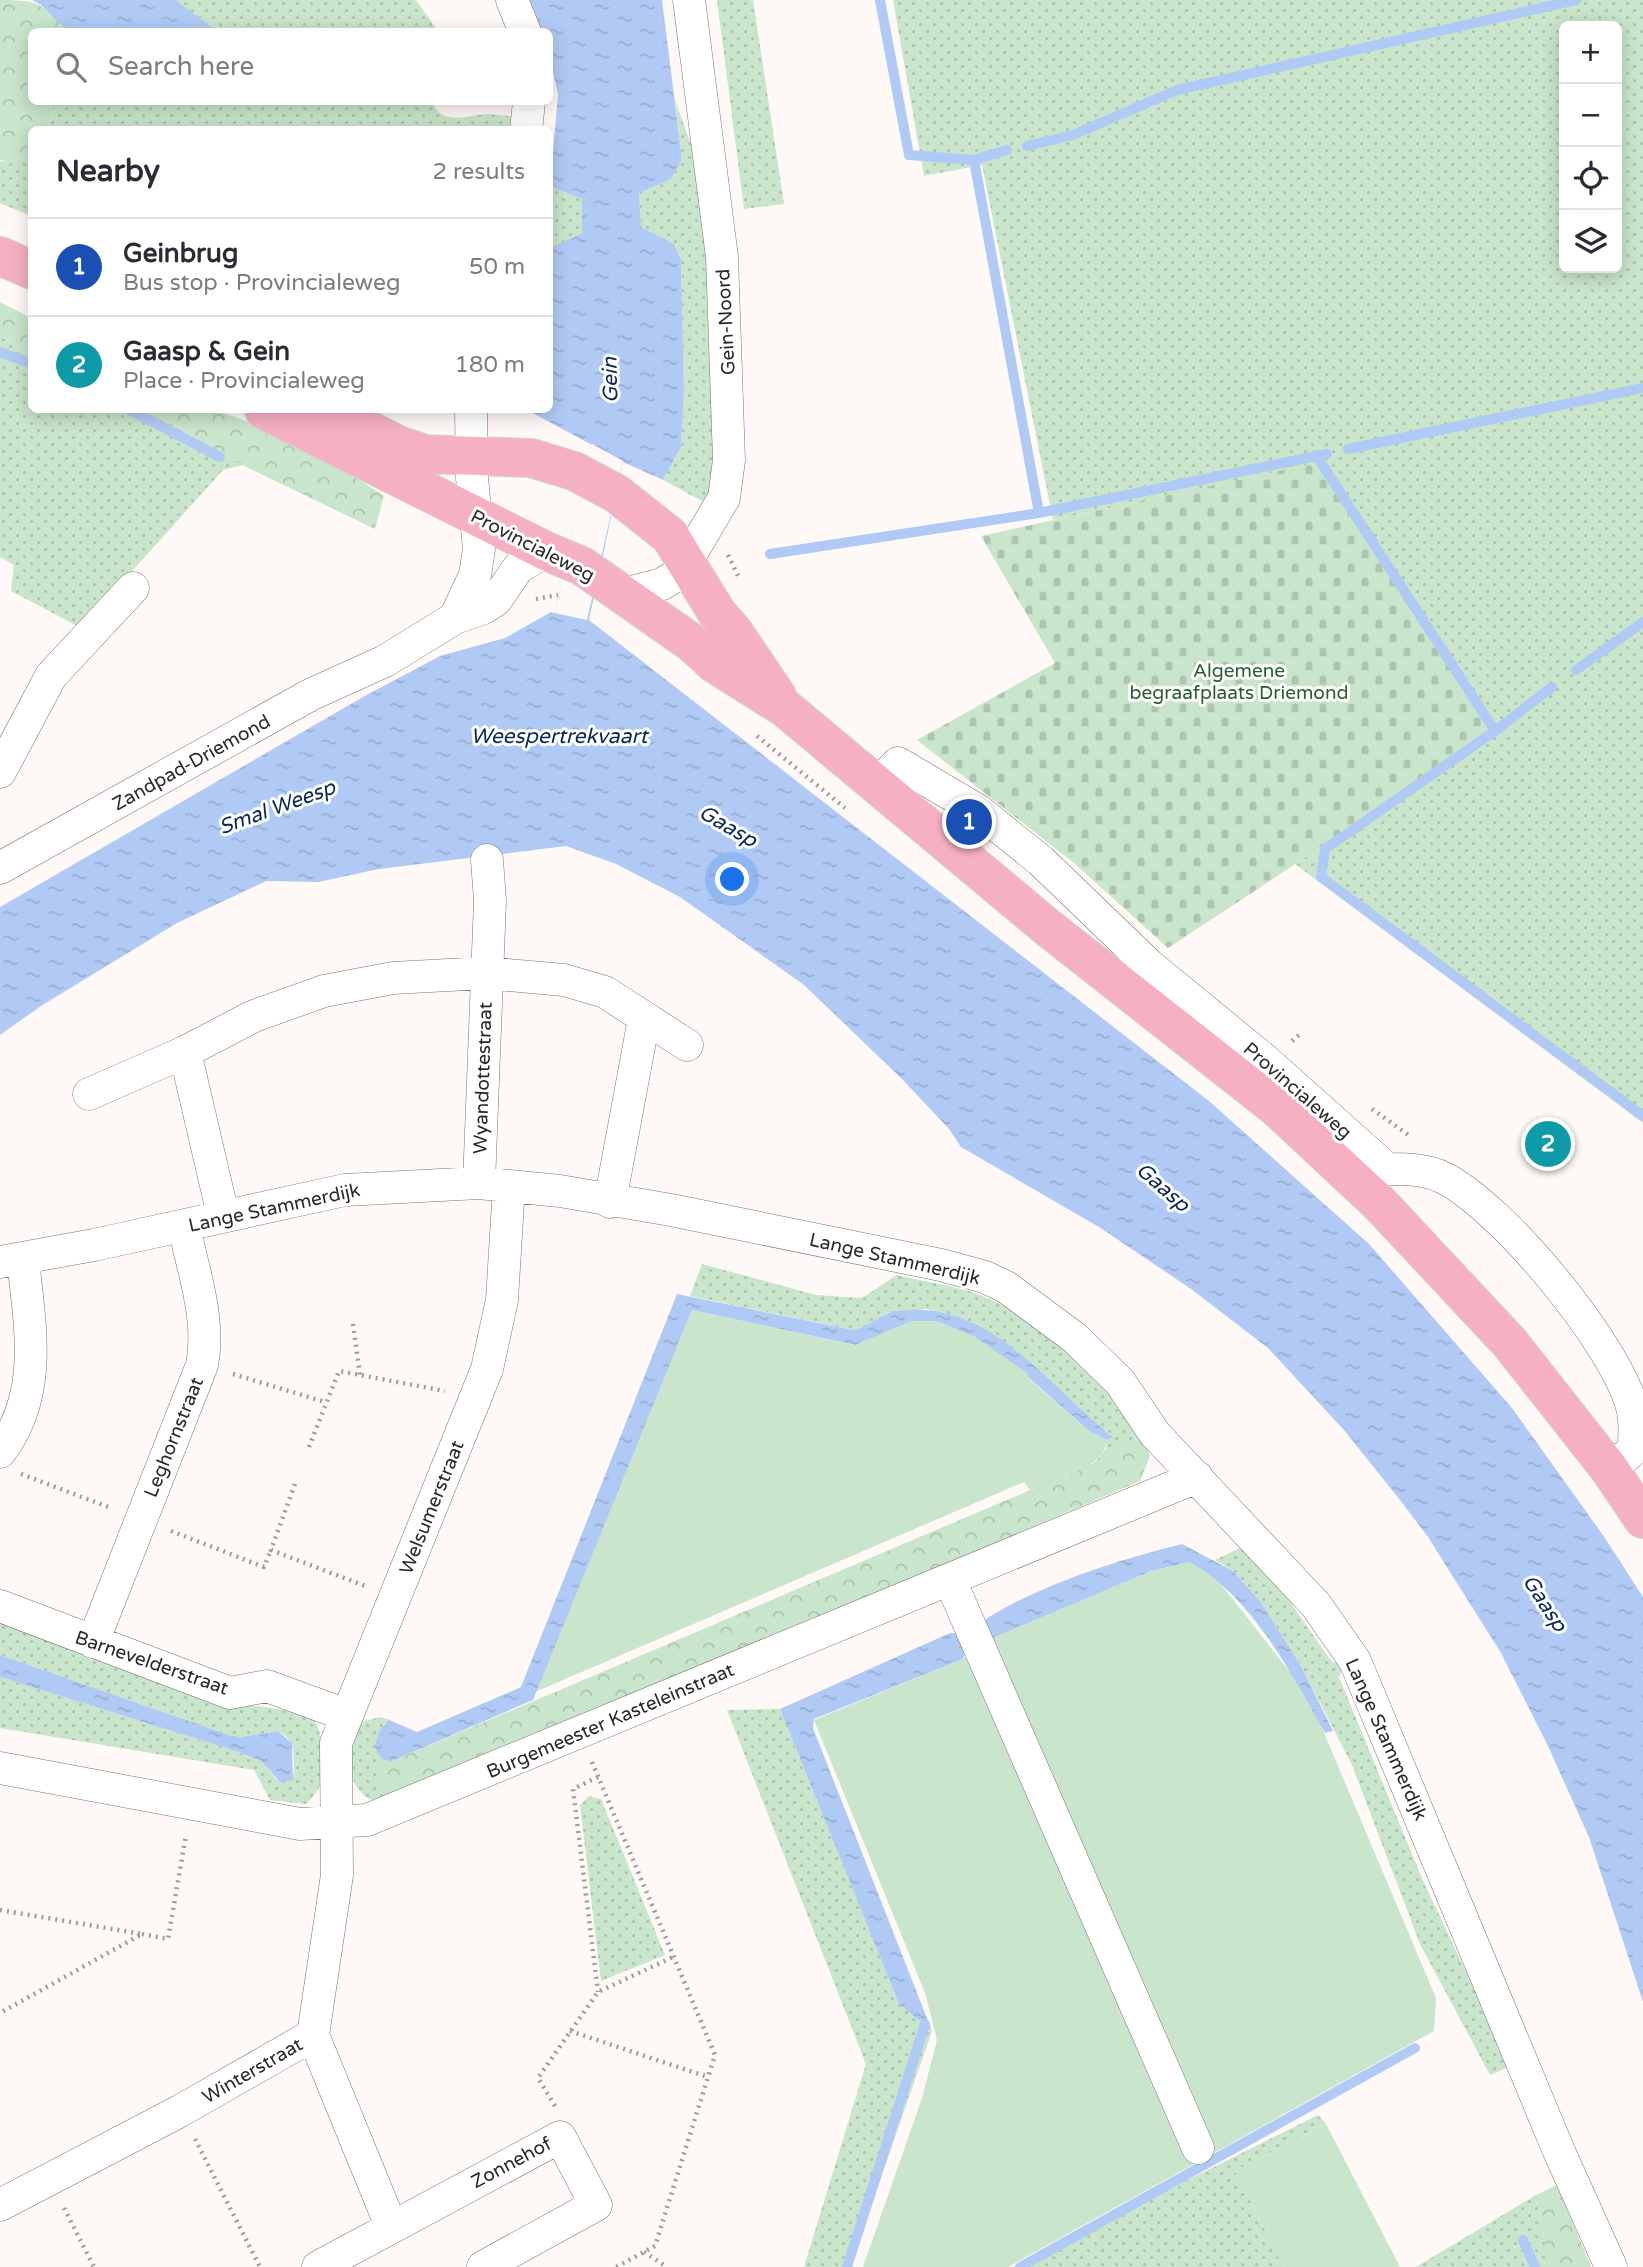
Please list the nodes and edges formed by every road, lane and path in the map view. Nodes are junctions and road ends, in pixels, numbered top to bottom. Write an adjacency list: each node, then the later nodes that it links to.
1 (512, 0): 3 (street)
2 (689, 0): 13 (street, Gein-Noord)
3 (523, 28)
4 (529, 105): 5 (street)
5 (526, 126)
6 (0, 256): 7 (main road)
7 (28, 268)
8 (270, 413): 12 (main road, Provincialeweg)
9 (337, 413): 11 (main road, Provincialeweg)
10 (471, 413): 11 (street)
11 (471, 456): 12 (street); 13 (main road, Provincialeweg)
12 (475, 516): 14 (main road, Provincialeweg); 16 (street)
13 (686, 565): 14 (street, Gein-Noord); 17 (main road, Provincialeweg)
14 (584, 571): 16 (street, Zandpad-Driemond); 17 (main road, Provincialeweg)
15 (133, 588): 18 (street)
16 (455, 618): 20 (street, Zandpad-Driemond)
17 (785, 708): 19 (main road, Provincialeweg)
18 (0, 772)
19 (886, 774): 39 (main road, Provincialeweg); 39 (street, Provincialeweg)
20 (4, 857)
21 (487, 860): 22 (street, Wyandottestraat)
22 (486, 973): 23 (street, Wyandottestraat); 25 (street, Wyandottestraat); 27 (street, Wyandottestraat)
23 (644, 1019): 24 (street, Wyandottestraat); 28 (street)
24 (687, 1045)
25 (185, 1052): 26 (street, Wyandottestraat); 29 (street)
26 (89, 1094)
27 (494, 1184): 28 (street, Lange Stammerdijk); 29 (street, Lange Stammerdijk); 35 (street, Welsumerstraat)
28 (610, 1202): 40 (street, Lange Stammerdijk)
29 (223, 1215): 30 (street, Lange Stammerdijk)
30 (184, 1226): 31 (street, Lange Stammerdijk); 33 (street, Leghornstraat)
31 (11, 1261): 38 (street)
32 (353, 1324): 34 (path)
33 (202, 1365): 36 (path); 46 (street, Leghornstraat)
34 (360, 1375): 35 (path); 36 (path)
35 (477, 1397): 44 (street, Welsumerstraat)
36 (326, 1402): 37 (path)
37 (309, 1447)
38 (0, 1452)
39 (1610, 1470): 42 (main road, Provincialeweg)
40 (1197, 1476): 43 (street, Burgemeester Kasteleinstraat); 74 (street, Lange Stammerdijk)
41 (295, 1484): 44 (path)
42 (1643, 1519)
43 (950, 1580): 48 (street, Burgemeester Kasteleinstraat); 63 (street)
44 (394, 1597): 47 (street, Welsumerstraat)
45 (0, 1606): 46 (street, Barnevelderstraat)
46 (93, 1642): 47 (street, Barnevelderstraat)
47 (346, 1715): 52 (street, Welsumerstraat)
48 (579, 1732): 50 (path); 52 (street, Burgemeester Kasteleinstraat)
49 (0, 1768): 51 (street, Burgemeester Kasteleinstraat)
50 (598, 1777): 55 (path); 56 (path)
51 (191, 1804): 52 (street, Burgemeester Kasteleinstraat); 54 (path)
52 (335, 1822): 59 (street, Winterstraat)
53 (0, 1910): 54 (path)
54 (142, 1934): 57 (path)
55 (673, 1957): 56 (path); 60 (path)
56 (598, 1992): 58 (path)
57 (0, 2014)
58 (570, 2031): 60 (path); 62 (path)
59 (313, 2035): 61 (street, Winterstraat); 66 (street)
60 (708, 2077): 67 (path)
61 (180, 2111): 64 (street, Winterstraat); 69 (path)
62 (560, 2137): 66 (street, Zonnehof); 71 (street, Zonnehof)
63 (1198, 2148)
64 (49, 2179): 65 (street, Winterstraat); 68 (path)
65 (0, 2205)
66 (391, 2226): 70 (street, Zonnehof)
67 (644, 2252): 72 (path); 73 (path)
68 (94, 2267)
69 (260, 2267)
70 (318, 2267)
71 (483, 2267)
72 (616, 2267)
73 (667, 2267)
74 (1611, 2267)

